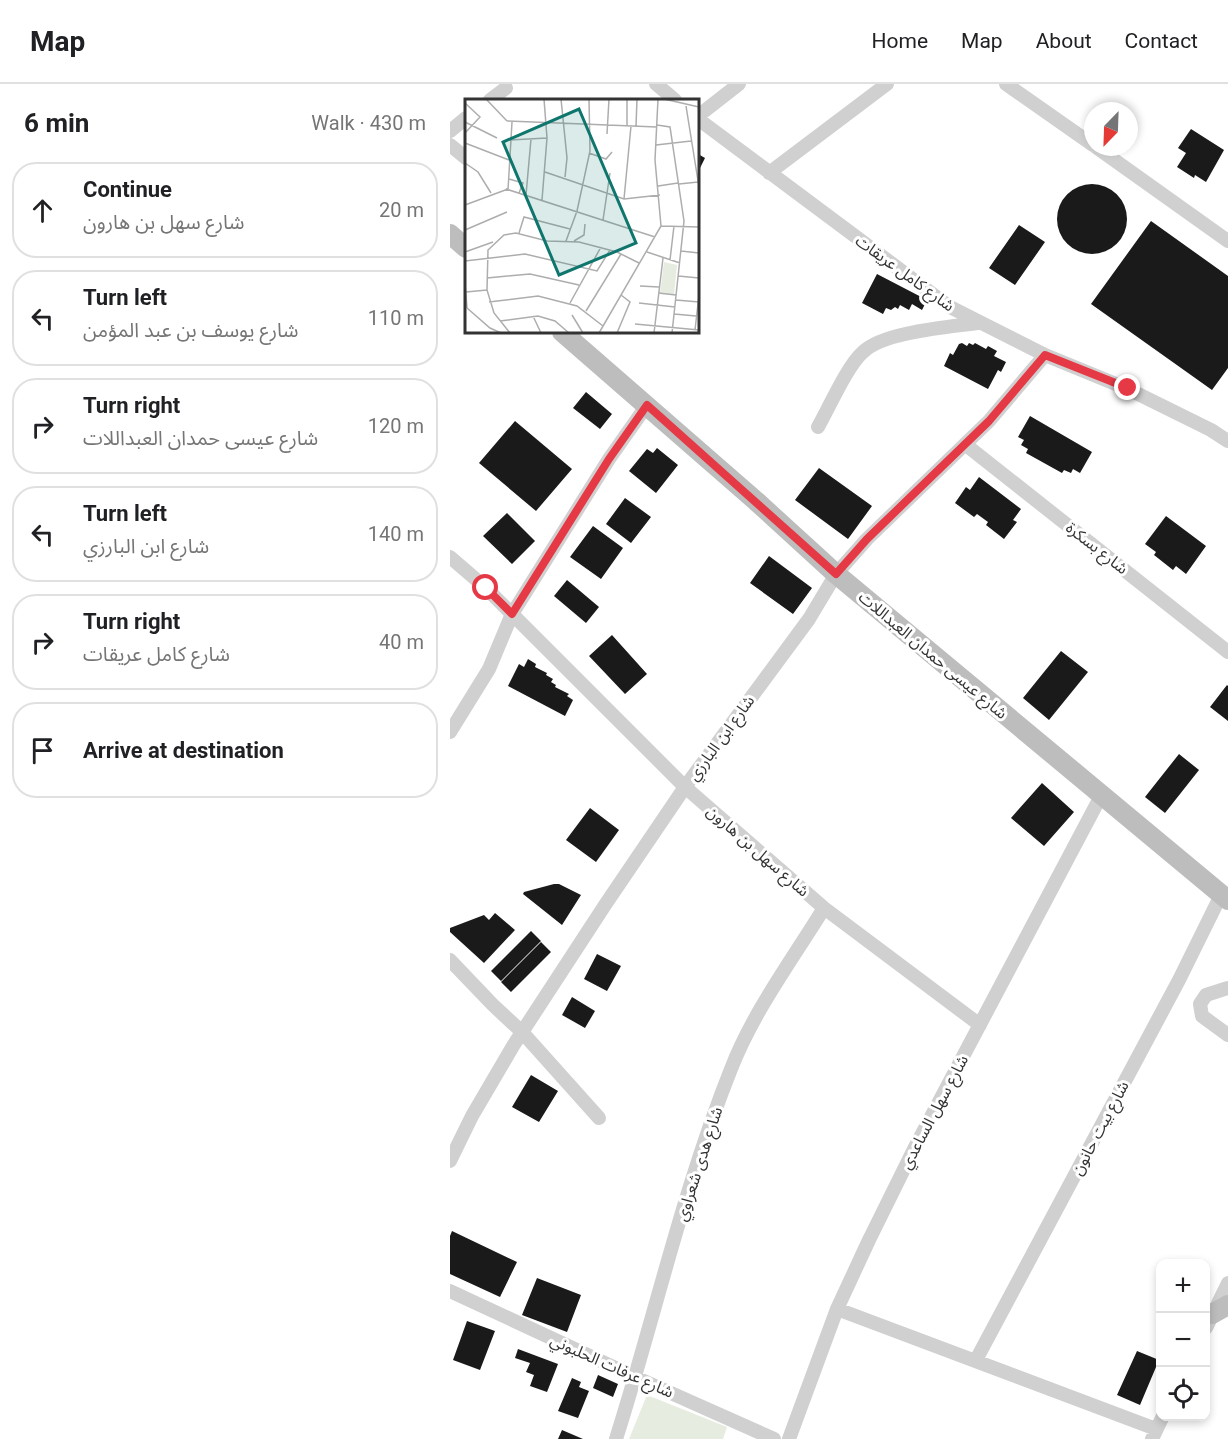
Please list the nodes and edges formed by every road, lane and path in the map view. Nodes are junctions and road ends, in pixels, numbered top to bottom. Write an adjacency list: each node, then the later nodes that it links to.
1 (656, 84): 7 (street)
2 (739, 84): 8 (street)
3 (887, 84): 16 (street)
4 (1006, 84): 12 (street)
5 (506, 88): 6 (street)
6 (491, 99)
7 (674, 99)
8 (699, 117)
9 (465, 119): 11 (street)
10 (699, 119): 16 (street, شارع كامل عريقات)
11 (450, 131)
12 (1084, 139)
13 (450, 145): 15 (street)
14 (1108, 156): 18 (street)
15 (465, 157)
16 (769, 173): 20 (street, شارع كامل عريقات)
17 (450, 234): 19 (street)
18 (1228, 241)
19 (465, 247)
20 (978, 322): 22 (street, شارع كامل عريقات); 24 (street)
21 (563, 333): 23 (street, شارع عيسى حمدان العبداللات)
22 (1045, 355): 25 (street, شارع كامل عريقات); 26 (street, شارع ابن البارزي)
23 (647, 405): 28 (street, شارع عيسى حمدان العبداللات); 29 (street)
24 (818, 428)
25 (1228, 441)
26 (966, 445): 28 (street, شارع ابن البارزي); 30 (street, شارع بسكرة)
27 (450, 557): 29 (street, شارع سهل بن هارون)
28 (836, 574): 32 (street, شارع ابن البارزي); 33 (street, شارع عيسى حمدان العبداللات)
29 (512, 614): 31 (street); 32 (street, شارع سهل بن هارون)
30 (1228, 652)
31 (450, 732)
32 (685, 787): 35 (street, شارع سهل بن هارون); 39 (street, شارع ابن البارزي)
33 (1102, 794): 34 (street, شارع عيسى حمدان العبداللات); 38 (street, شارع سهل الساعدي)
34 (1225, 897): 47 (street, شارع بيت حانون)
35 (824, 908): 38 (street, شارع سهل بن هارون); 48 (street, شارع هدى شعراوي)
36 (450, 960): 39 (street)
37 (1228, 987): 40 (street)
38 (980, 1025): 45 (street, شارع سهل الساعدي)
39 (522, 1032): 41 (street); 42 (street, شارع ابن البارزي)
40 (1228, 1035)
41 (599, 1118)
42 (450, 1161)
43 (1228, 1283): 46 (street)
44 (450, 1291): 48 (street, شارع عرفات الحلبوني)
45 (837, 1309): 47 (street); 52 (street, شارع سهل الساعدي)
46 (1215, 1316)
47 (976, 1360): 49 (street)
48 (635, 1377): 50 (street, شارع هدى شعراوي); 51 (street, شارع عرفات الحلبوني)
49 (1157, 1428)
50 (616, 1439)
51 (774, 1439)
52 (789, 1439)

